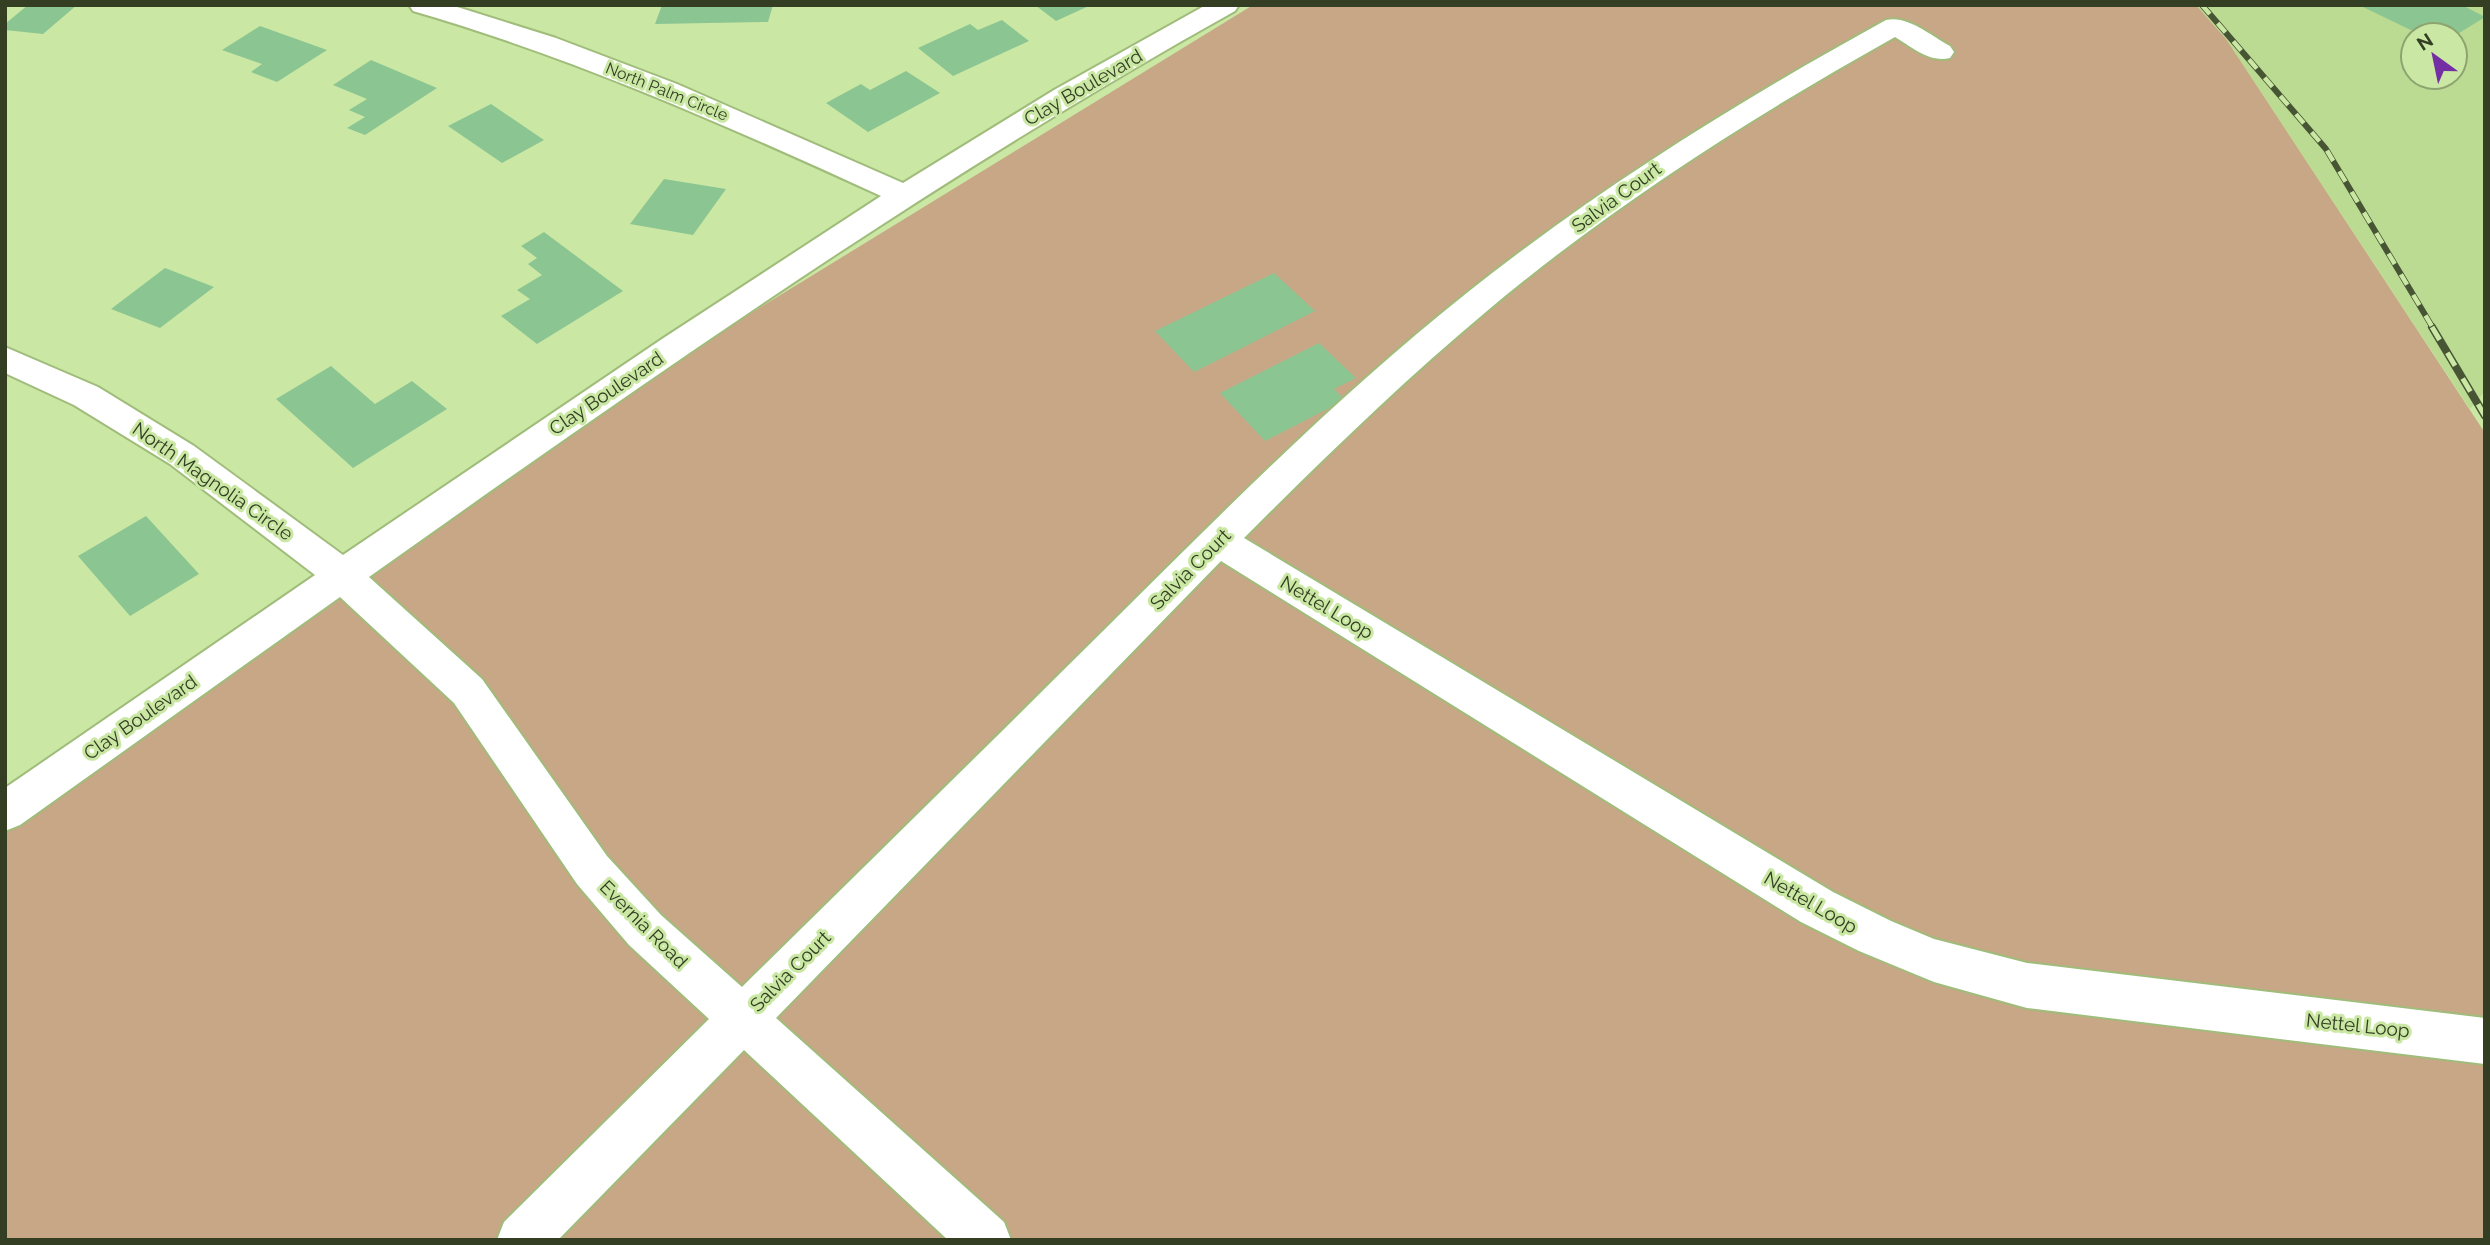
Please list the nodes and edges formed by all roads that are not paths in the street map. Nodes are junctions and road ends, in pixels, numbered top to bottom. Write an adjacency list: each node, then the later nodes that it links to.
1 (422, 5): 3 (street, North Palm Circle)
2 (1226, 5): 5 (street, Clay Boulevard)
3 (456, 9): 5 (street, North Palm Circle)
4 (1940, 52): 7 (street, Salvia Court)
5 (904, 195): 8 (street, Clay Boulevard)
6 (5, 359): 8 (street, North Magnolia Circle)
7 (1218, 541): 10 (street, Salvia Court); 11 (street, Nettel Loop)
8 (341, 574): 9 (street, Clay Boulevard); 10 (street, Evernia Road)
9 (5, 812)
10 (743, 1018): 12 (street, Salvia Court); 13 (street, Evernia Road)
11 (2485, 1041)
12 (522, 1240)
13 (986, 1240)

